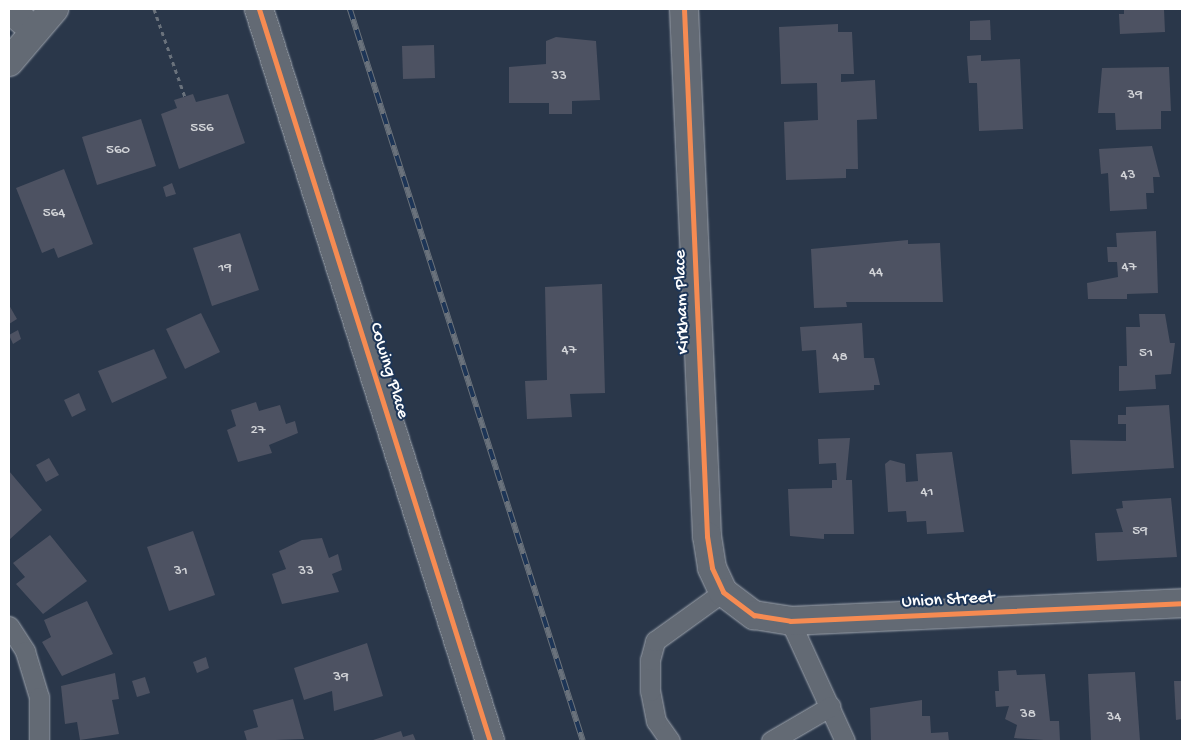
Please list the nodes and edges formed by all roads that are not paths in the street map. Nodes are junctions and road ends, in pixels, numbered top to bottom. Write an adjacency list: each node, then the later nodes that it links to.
1 (9, 9): 5 (street)
2 (54, 9): 5 (street)
3 (259, 9): 13 (street, Cowing Place)
4 (684, 9): 7 (street, Kirkham Place)
5 (35, 31): 6 (street)
6 (9, 62)
7 (724, 592): 9 (street, Union Street); 14 (lane)
8 (1182, 603): 9 (street, Union Street)
9 (790, 621): 11 (lane)
10 (9, 626): 12 (lane)
11 (831, 706): 15 (lane); 16 (lane)
12 (39, 741)
13 (490, 741)
14 (670, 741)
15 (771, 741)
16 (845, 741)

